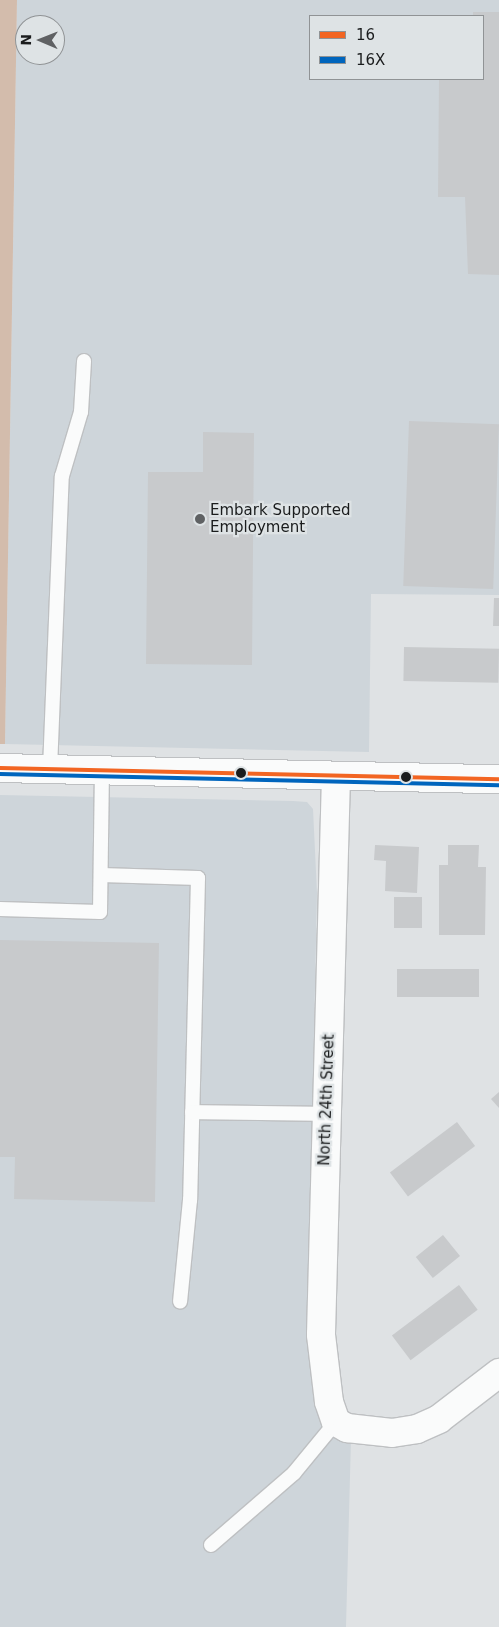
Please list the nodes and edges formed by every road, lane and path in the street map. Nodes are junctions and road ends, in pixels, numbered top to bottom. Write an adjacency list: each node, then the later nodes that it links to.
1 (84, 360): 3 (lane)
2 (0, 768): 3 (street)
3 (50, 769): 4 (street)
4 (102, 772): 5 (street); 7 (lane)
5 (336, 776): 6 (street); 10 (street, North 24th Street)
6 (499, 779)
7 (101, 874): 8 (lane); 9 (lane)
8 (0, 909)
9 (192, 1112): 10 (lane); 11 (lane)
10 (327, 1114): 13 (street, North 24th Street)
11 (180, 1302)
12 (499, 1374): 13 (street)
13 (336, 1422): 14 (lane)
14 (211, 1545)

